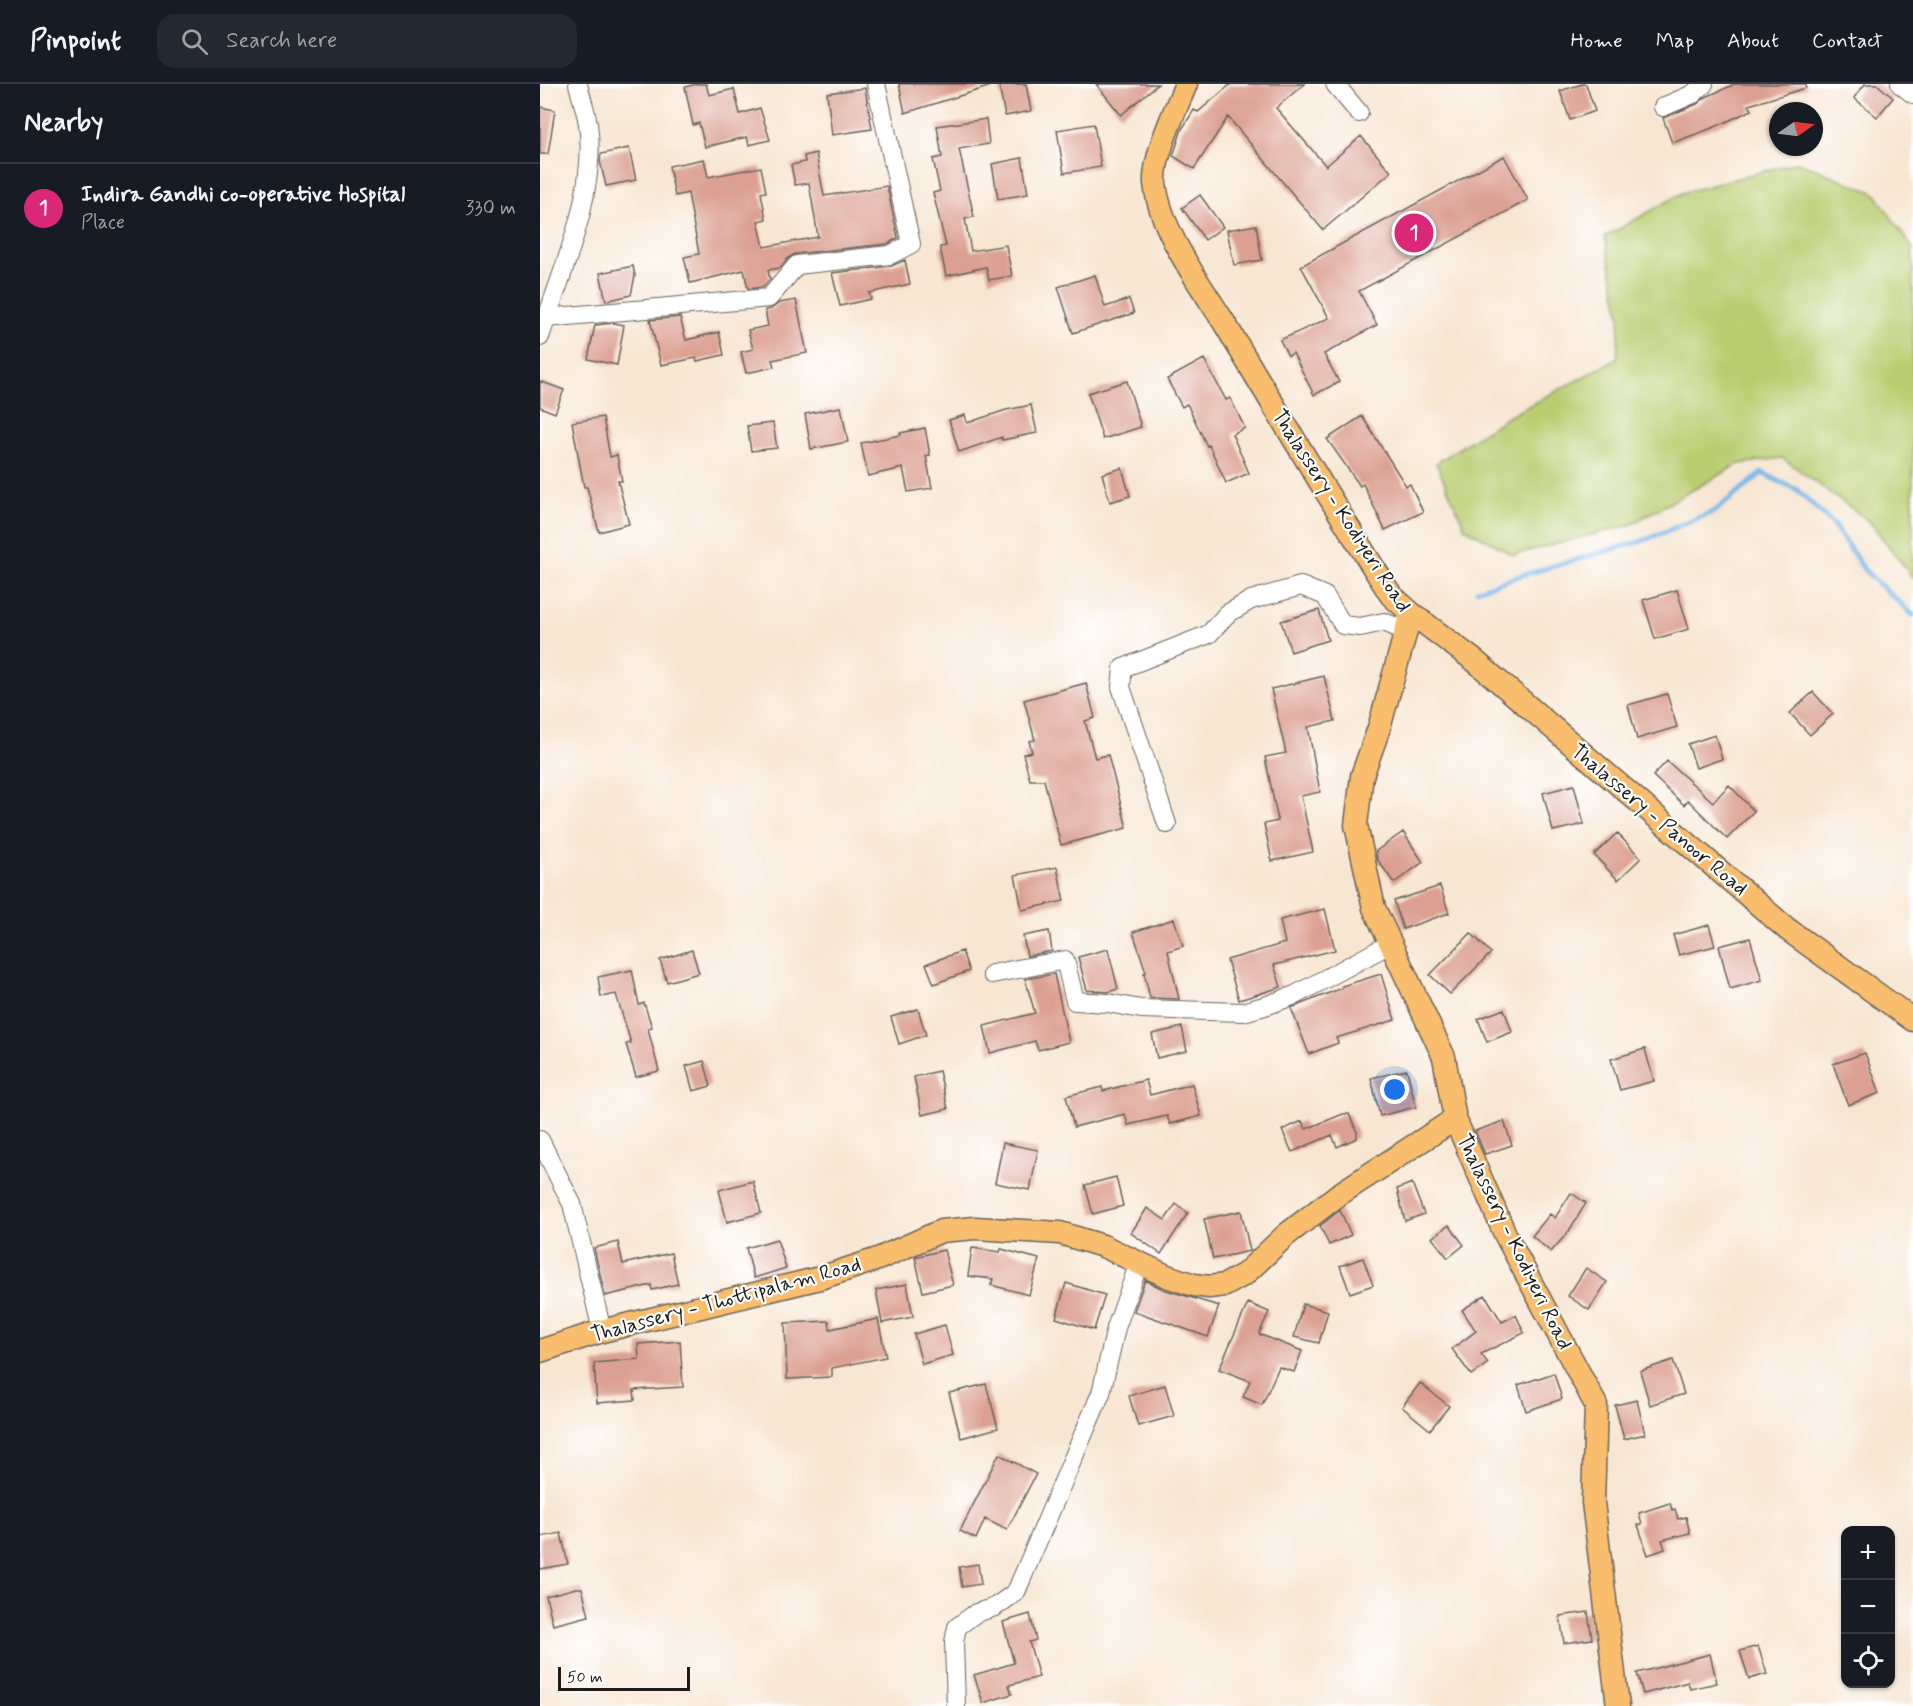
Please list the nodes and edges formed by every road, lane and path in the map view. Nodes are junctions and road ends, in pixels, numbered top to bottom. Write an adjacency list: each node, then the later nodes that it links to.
1 (578, 84): 10 (street)
2 (876, 84): 10 (street)
3 (1186, 84): 12 (main road, Thalassery - Kodiyeri Road)
4 (1335, 84): 9 (street)
5 (1704, 84): 8 (street)
6 (1900, 84): 7 (street)
7 (1913, 94)
8 (1663, 107)
9 (1359, 113)
10 (546, 318): 11 (street)
11 (540, 337)
12 (1408, 622): 13 (street); 14 (main road, Thalassery - Kodiyeri Road); 16 (main road, Thalassery - Panoor Road)
13 (1167, 824)
14 (1390, 944): 15 (street); 17 (main road, Thalassery - Kodiyeri Road)
15 (992, 974)
16 (1913, 1020)
17 (1455, 1119): 19 (main road, Thalassery - Thottipalam Road); 23 (main road, Thalassery - Kodiyeri Road)
18 (540, 1140): 20 (street)
19 (1138, 1263): 20 (main road, Thalassery - Thottipalam Road); 22 (street)
20 (602, 1332): 21 (main road, Thalassery - Thottipalam Road)
21 (540, 1351)
22 (956, 1706)
23 (1618, 1706)

